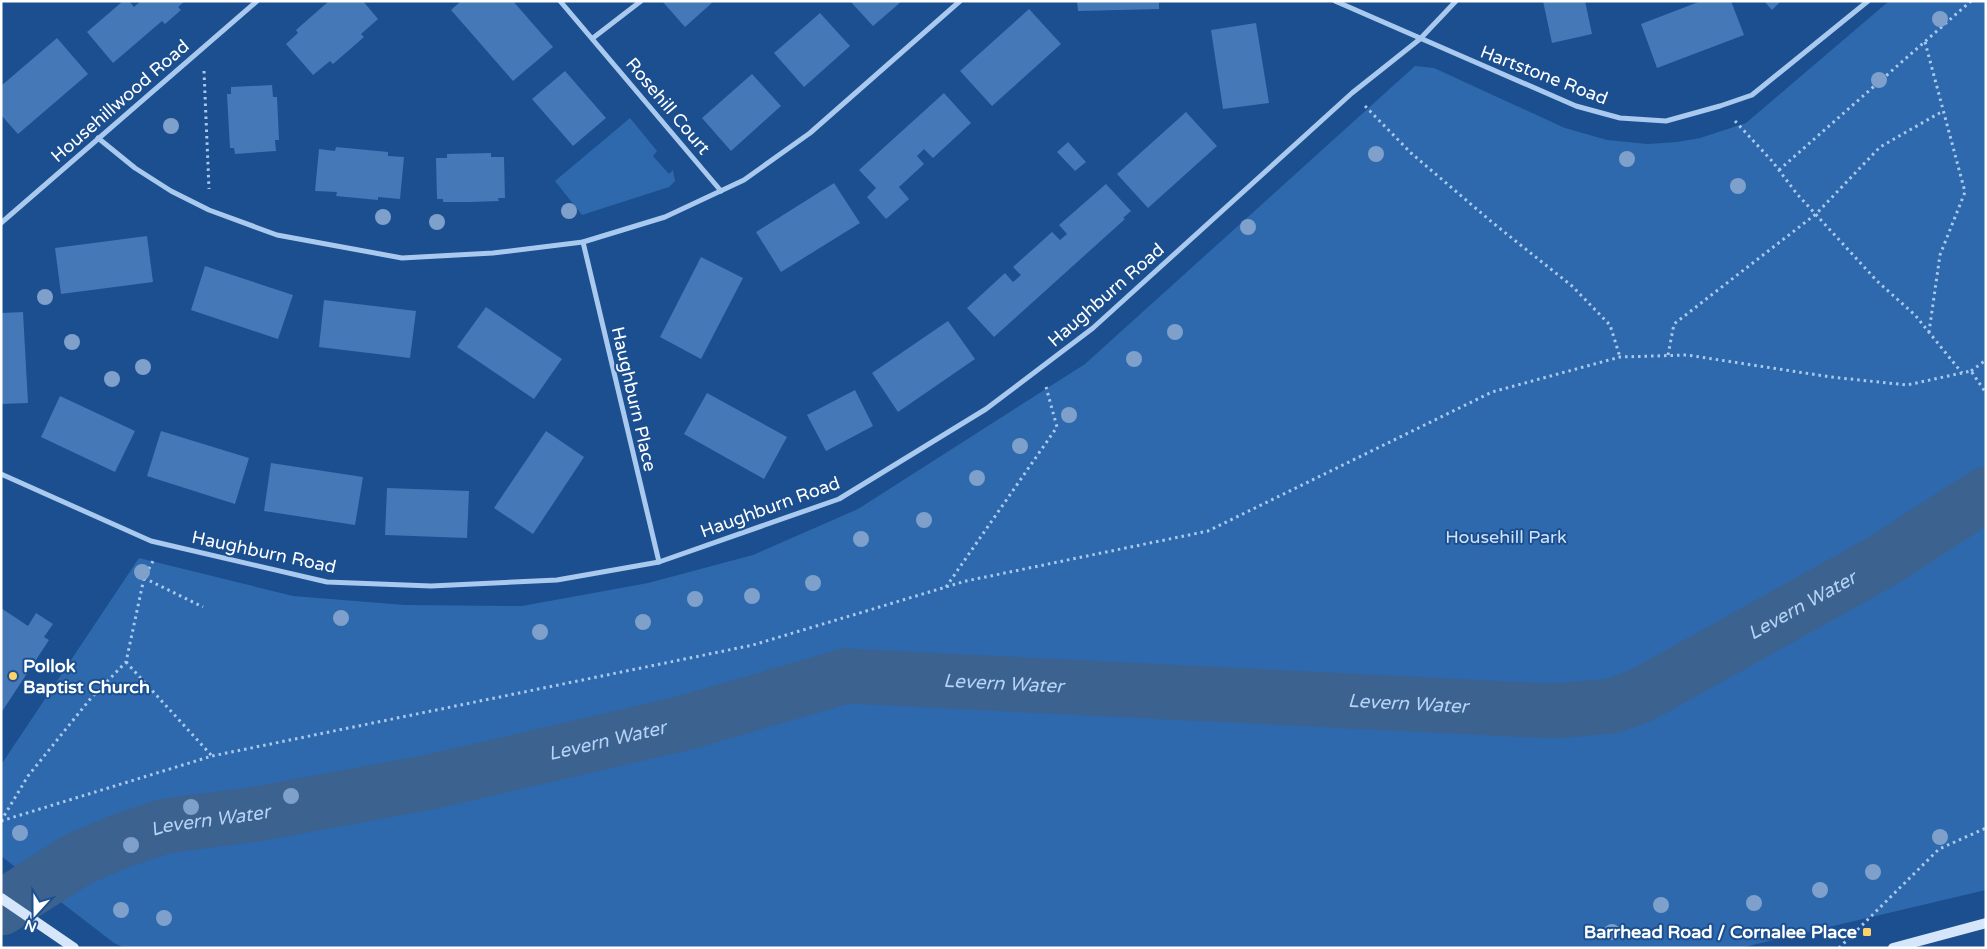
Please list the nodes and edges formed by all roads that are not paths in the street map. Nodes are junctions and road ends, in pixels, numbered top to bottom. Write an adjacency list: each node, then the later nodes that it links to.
1 (257, 1): 10 (street, Househillwood Road)
2 (560, 1): 8 (street, Rosehill Court)
3 (641, 1): 8 (street)
4 (960, 1): 11 (street)
5 (1336, 1): 9 (street, Hartstone Road)
6 (1456, 1): 9 (street, Haughburn Road)
7 (1868, 1): 9 (street, Hartstone Road)
8 (593, 38): 11 (street, Rosehill Court)
9 (1420, 39): 15 (street, Haughburn Road)
10 (98, 138): 12 (street, Househillwood Road); 13 (street)
11 (721, 191): 13 (street)
12 (1, 222)
13 (583, 242): 15 (street, Haughburn Place)
14 (1, 474): 15 (street, Haughburn Road)
15 (659, 562)
16 (1, 898): 18 (main road)
17 (1986, 923): 19 (main road)
18 (74, 947)
19 (1893, 948)

